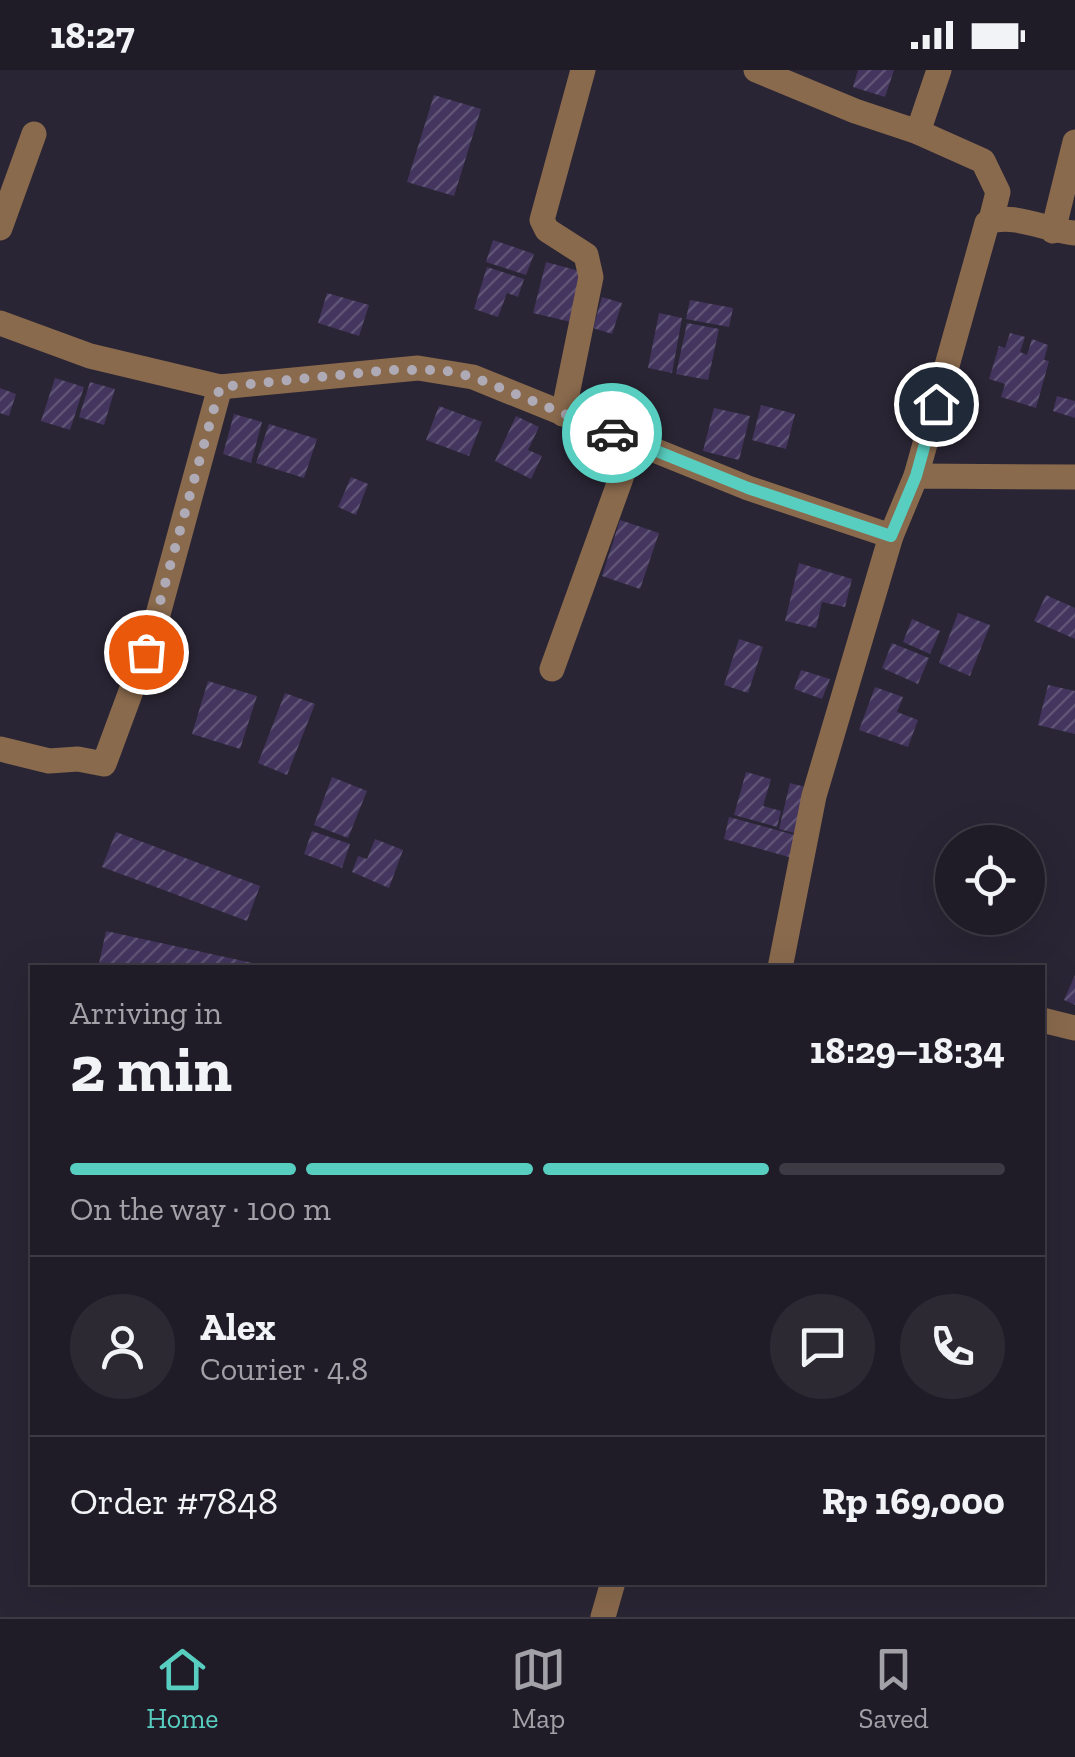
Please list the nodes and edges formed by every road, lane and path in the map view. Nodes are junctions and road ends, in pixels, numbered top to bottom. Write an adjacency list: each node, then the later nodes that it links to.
1 (583, 70): 12 (street)
2 (756, 70): 4 (street)
3 (939, 70): 4 (street)
4 (918, 132): 7 (street)
5 (34, 134): 8 (street)
6 (1075, 142): 9 (street)
7 (990, 220): 9 (street); 14 (street)
8 (0, 228)
9 (1064, 232)
10 (0, 323): 11 (street)
11 (220, 387): 12 (street); 18 (street)
12 (562, 414): 13 (street)
13 (634, 442): 16 (street); 17 (street)
14 (916, 476): 15 (street); 16 (street)
15 (1075, 477)
16 (891, 536): 19 (street)
17 (552, 669)
18 (0, 749)
19 (781, 965)
20 (1045, 1021): 21 (street)
21 (1075, 1028)
22 (613, 1585): 23 (street)
23 (603, 1617)

